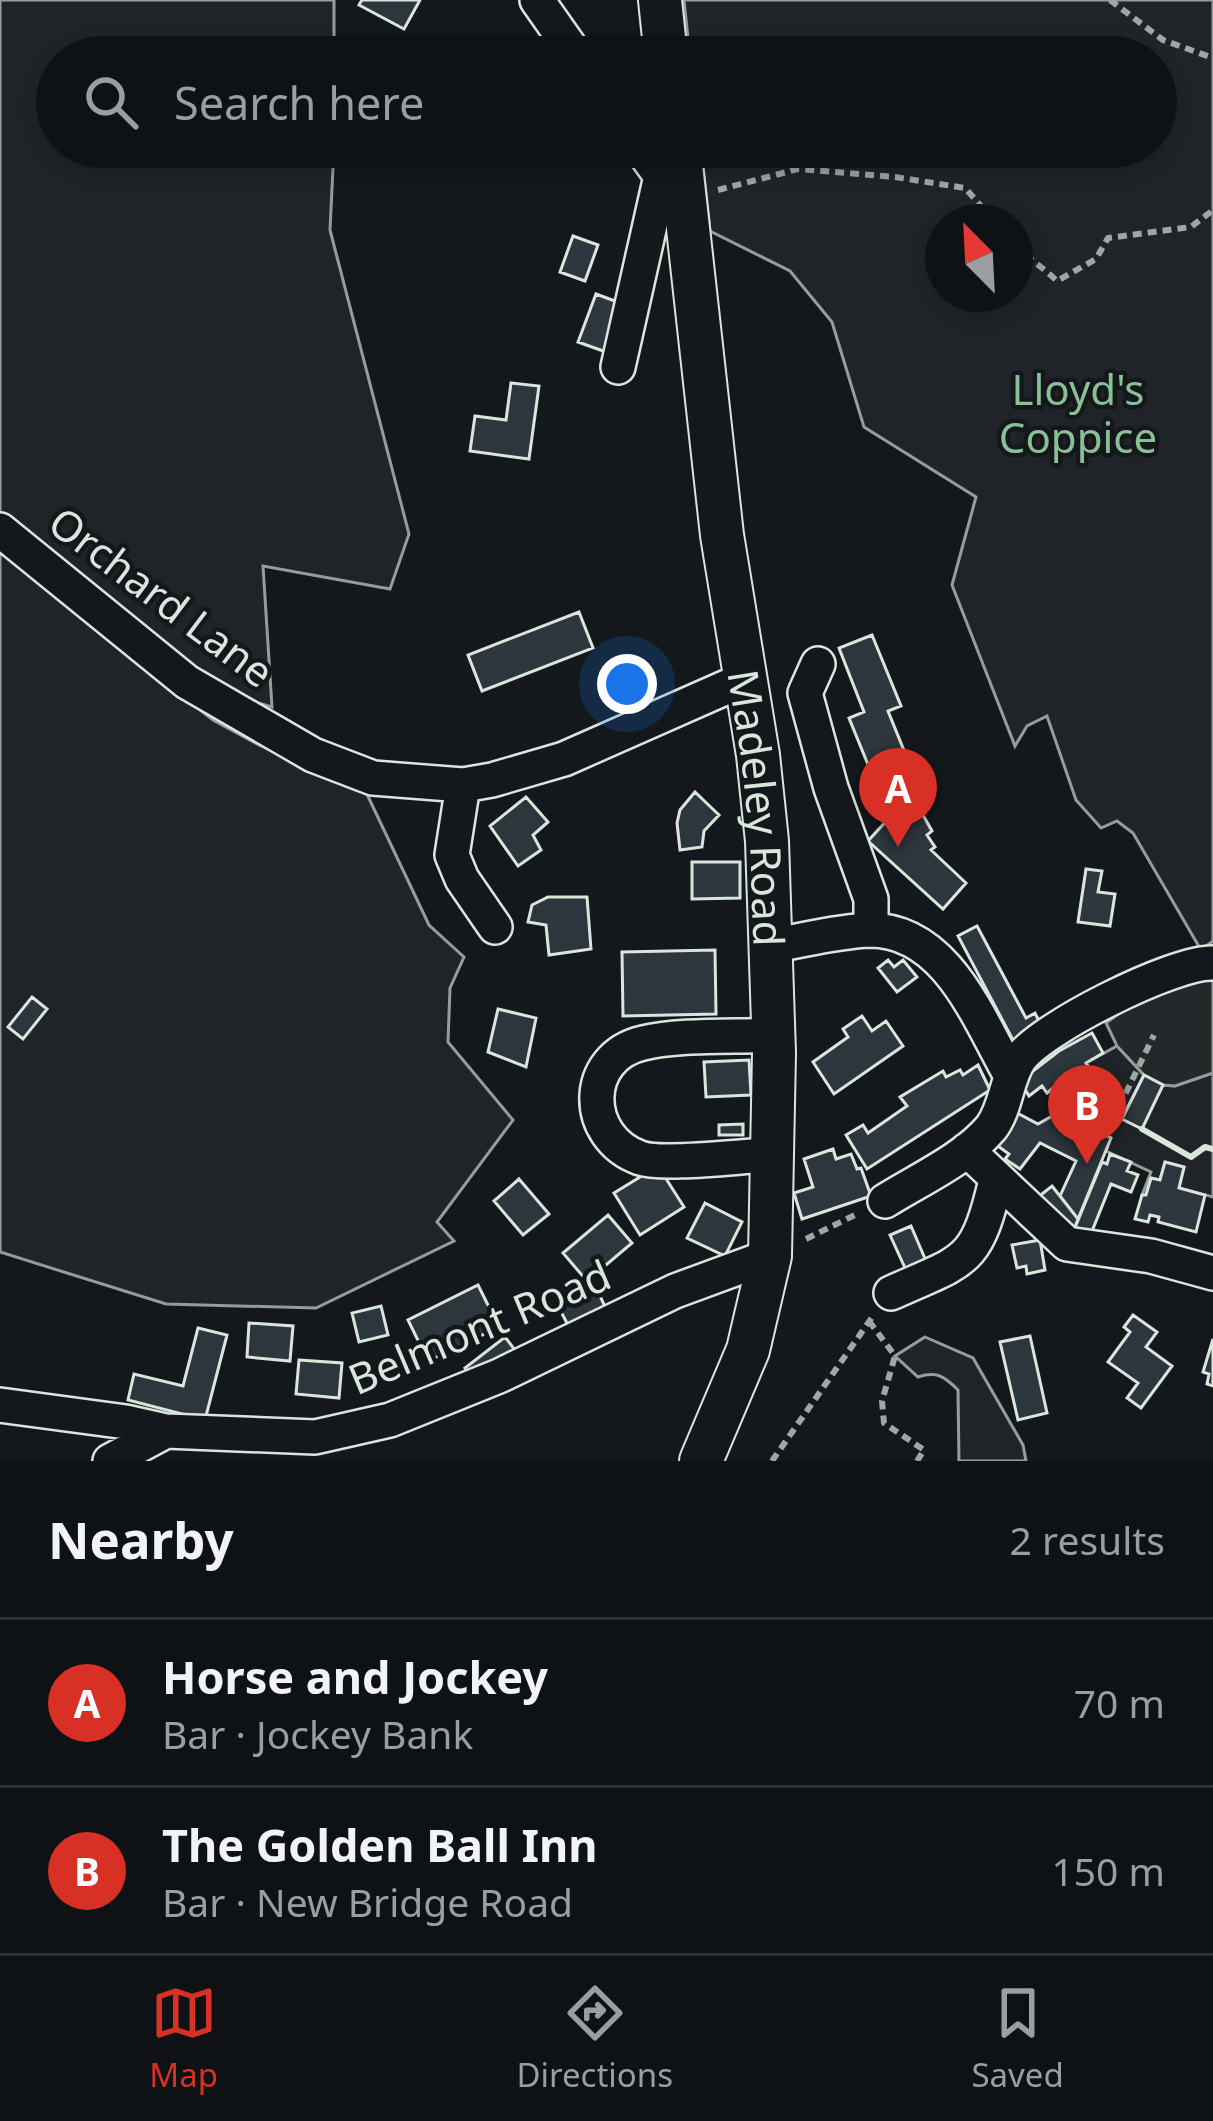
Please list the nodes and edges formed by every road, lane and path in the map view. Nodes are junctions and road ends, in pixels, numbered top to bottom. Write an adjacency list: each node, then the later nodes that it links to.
1 (537, 0): 4 (street)
2 (660, 0): 5 (main road)
3 (1110, 0): 6 (path)
4 (562, 36)
5 (664, 36)
6 (1158, 36)
7 (1177, 45): 8 (path)
8 (1213, 58)
9 (677, 177): 10 (path); 13 (street); 16 (main road, Madeley Road)
10 (979, 204)
11 (1213, 210): 12 (path)
12 (1033, 263)
13 (618, 367)
14 (0, 530): 17 (street, Orchard Lane)
15 (818, 664): 19 (street)
16 (745, 679): 17 (street, Orchard Lane); 20 (main road, Madeley Road)
17 (463, 784): 18 (street)
18 (495, 927)
19 (871, 930): 20 (street); 24 (street)
20 (769, 946): 22 (main road, Madeley Road)
21 (1213, 963): 24 (street)
22 (774, 1035): 27 (main road, Madeley Road); 27 (street)
23 (1154, 1035): 25 (path)
24 (1011, 1076): 26 (street)
25 (1106, 1135)
26 (967, 1150): 28 (street); 29 (street)
27 (770, 1155): 30 (main road, Madeley Road)
28 (996, 1180): 31 (street); 32 (street)
29 (885, 1201): 30 (path)
30 (770, 1256): 35 (street, Belmont Road); 37 (main road, Madeley Road)
31 (1213, 1274)
32 (891, 1293): 33 (path)
33 (869, 1321): 38 (path); 39 (path)
34 (0, 1405): 35 (street, Belmont Road)
35 (166, 1431): 36 (street)
36 (110, 1461)
37 (700, 1461)
38 (772, 1461)
39 (917, 1461)

